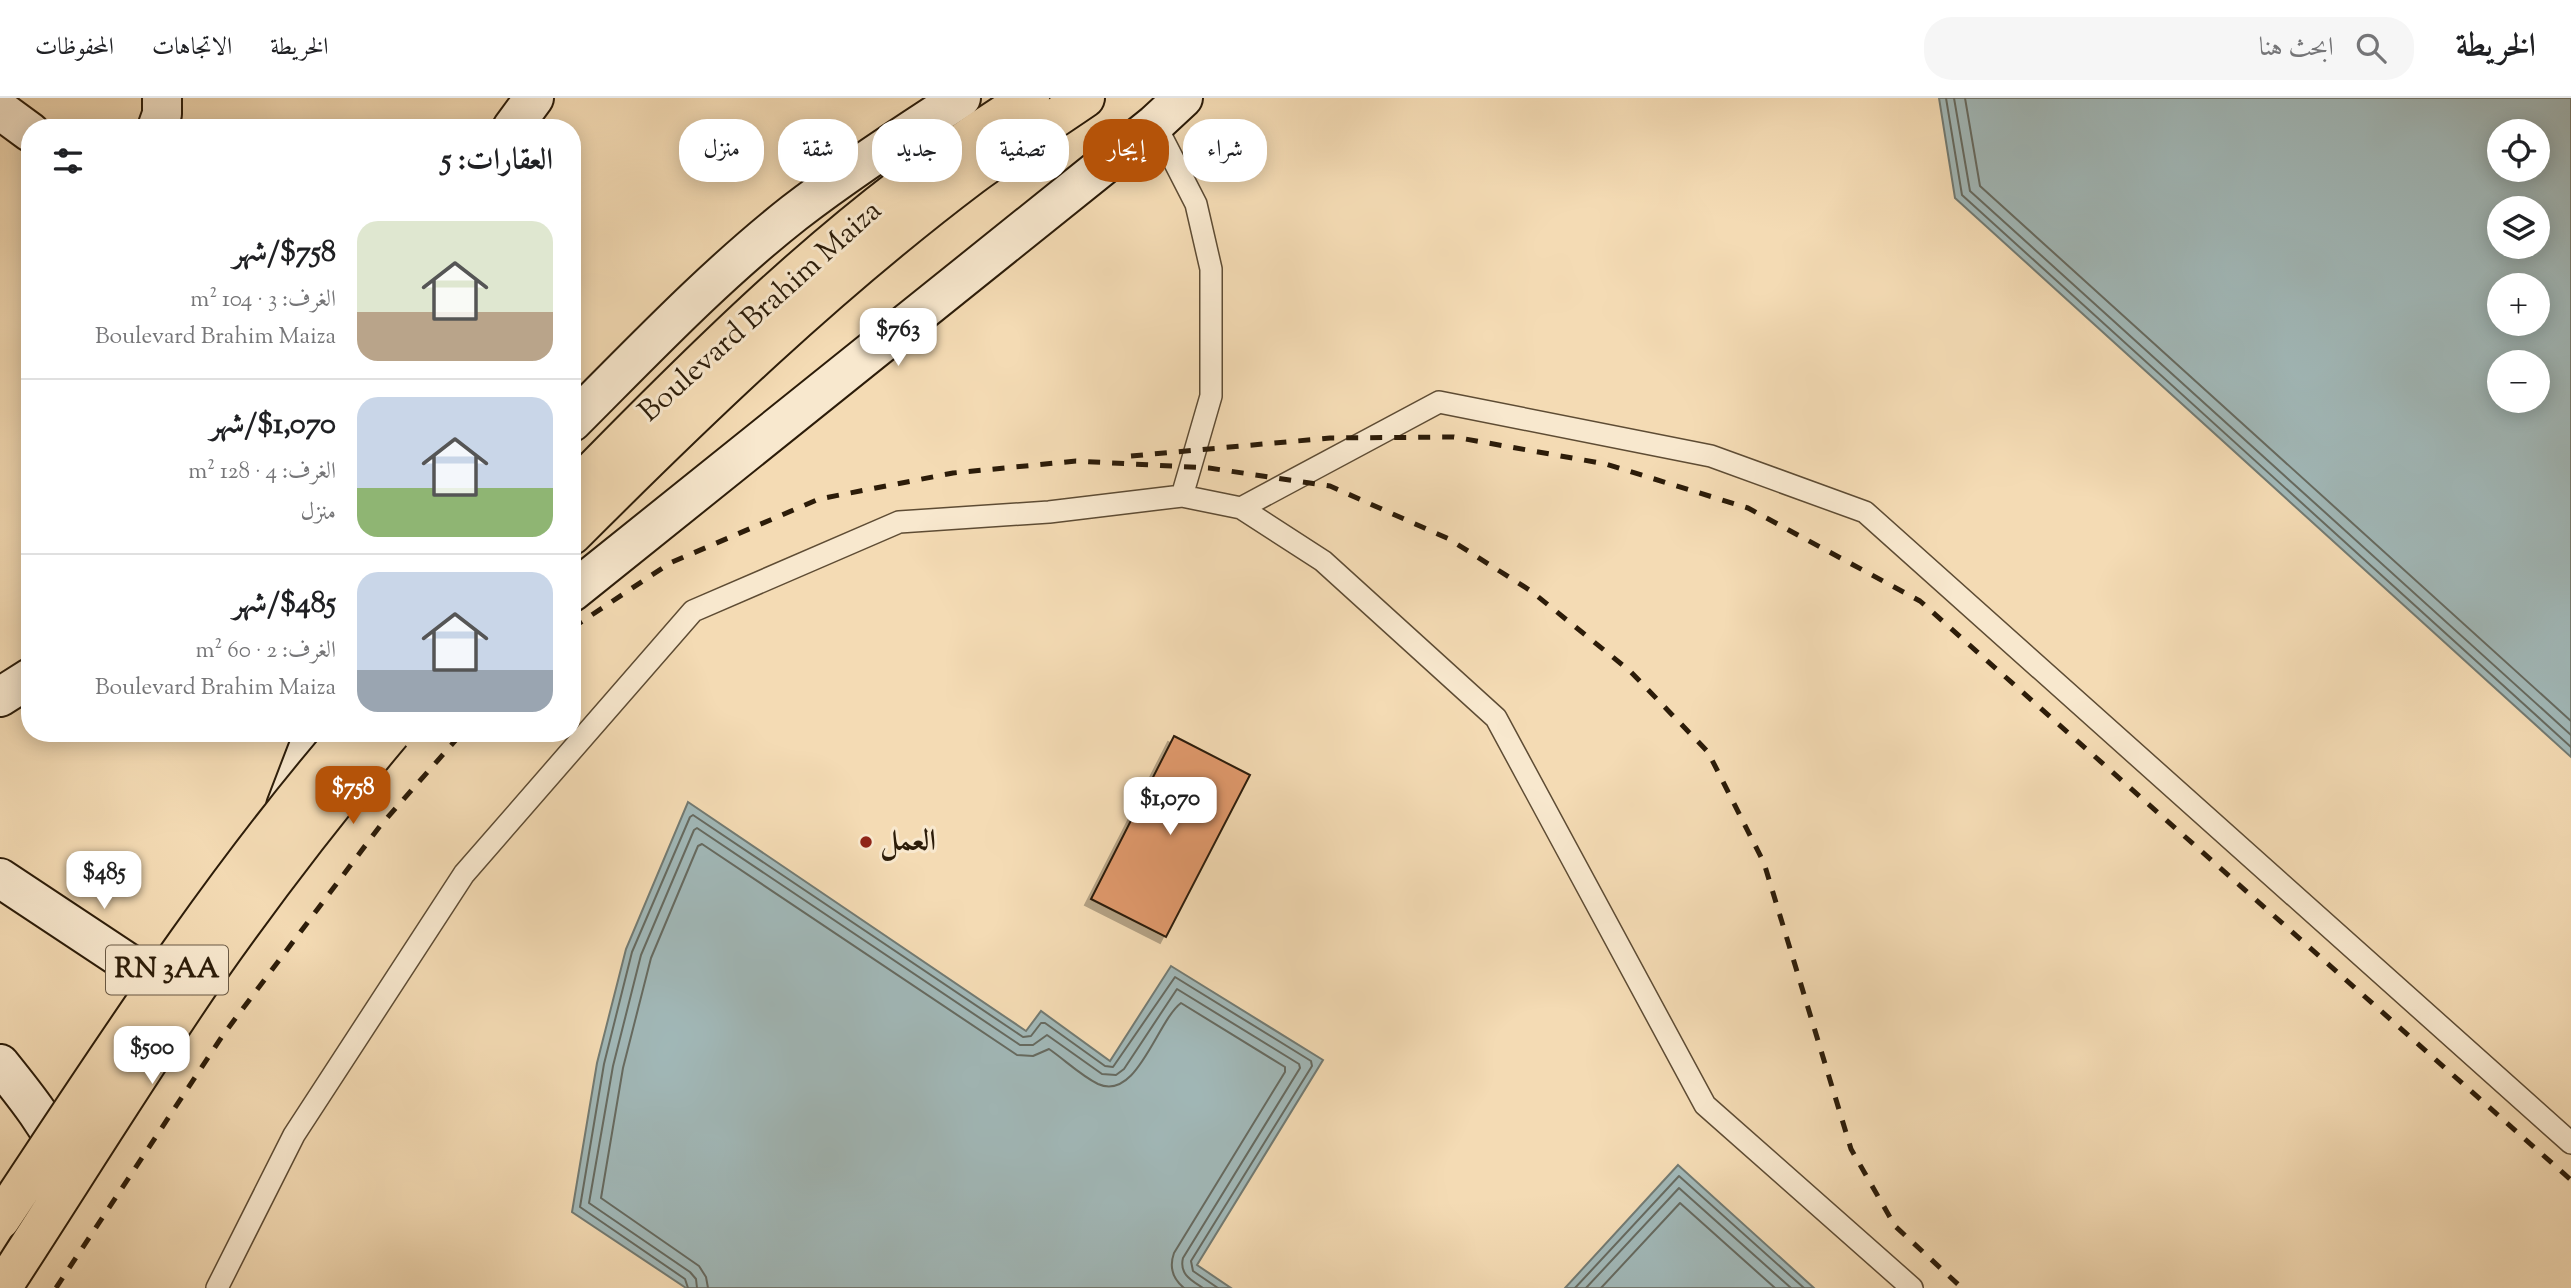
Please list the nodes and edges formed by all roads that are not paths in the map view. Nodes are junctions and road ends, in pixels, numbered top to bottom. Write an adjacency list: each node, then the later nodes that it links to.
1 (162, 98): 8 (main road)
2 (534, 98): 9 (main road)
3 (961, 98): 14 (main road)
4 (1030, 98): 15 (main road, Boulevard Brahim Maiza)
5 (1085, 98): 18 (main road, Boulevard Brahim Maiza)
6 (1183, 98): 10 (main road)
7 (0, 110): 11 (main road)
8 (160, 119)
9 (519, 119)
10 (1160, 119)
11 (21, 125)
12 (1169, 151): 16 (lane)
13 (1083, 182): 19 (main road)
14 (581, 413)
15 (581, 483)
16 (1182, 496): 17 (lane); 22 (lane)
17 (1241, 508): 32 (lane); 38 (lane)
18 (581, 526)
19 (581, 585)
20 (21, 684): 21 (main road)
21 (0, 697)
22 (581, 739)
23 (311, 742): 28 (main road)
24 (344, 742): 34 (main road, RN 3AA, bridge)
25 (383, 742): 36 (main road, RN 3AA, bridge)
26 (398, 742): 28 (main road)
27 (578, 742): 37 (lane)
28 (259, 877): 30 (main road)
29 (0, 878): 30 (main road)
30 (175, 994): 33 (main road)
31 (0, 1063): 33 (main road)
32 (2571, 1143)
33 (66, 1164): 35 (main road)
34 (0, 1220)
35 (0, 1263)
36 (2, 1288)
37 (217, 1288)
38 (1912, 1288)

